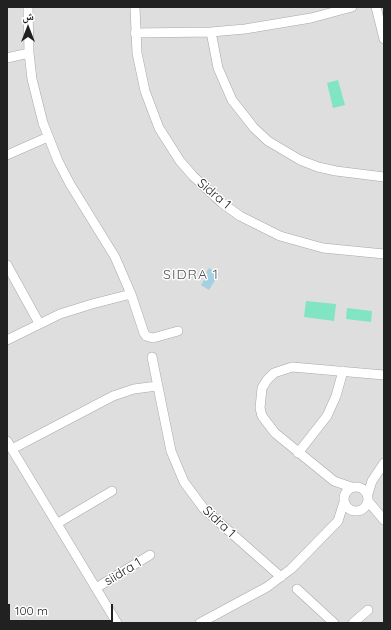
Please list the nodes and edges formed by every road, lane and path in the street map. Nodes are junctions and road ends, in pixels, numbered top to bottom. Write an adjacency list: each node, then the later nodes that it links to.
1 (28, 7): 8 (street)
2 (135, 7): 6 (street, Sidra 1)
3 (352, 7): 5 (street)
4 (376, 7): 7 (street)
5 (211, 32): 6 (street); 12 (street)
6 (135, 33): 13 (street, Sidra 1)
7 (384, 39)
8 (29, 53): 9 (street); 10 (street)
9 (7, 58)
10 (48, 137): 11 (street); 15 (street)
11 (7, 155)
12 (384, 177)
13 (384, 254)
14 (7, 265): 16 (street)
15 (131, 294): 16 (street); 17 (street)
16 (39, 324): 18 (street)
17 (178, 331)
18 (7, 340)
19 (152, 357): 22 (street, Sidra 1)
20 (343, 371): 21 (street); 24 (street); 24 (street)
21 (384, 375)
22 (157, 386): 23 (street); 37 (street, Sidra 1)
23 (10, 445): 35 (street)
24 (298, 453): 27 (street)
25 (384, 463): 26 (street)
26 (376, 476): 28 (street); 30 (street)
27 (334, 481): 28 (street); 31 (street)
28 (355, 487): 30 (street); 31 (street)
29 (112, 491): 35 (street)
30 (368, 498): 32 (street); 33 (street)
31 (344, 500): 32 (street); 34 (street)
32 (359, 510): 33 (street); 34 (street)
33 (381, 518)
34 (338, 521): 37 (street)
35 (58, 523): 38 (street)
36 (150, 556): 38 (street, siidra 1)
37 (281, 577): 42 (street)
38 (96, 588): 41 (street)
39 (297, 589): 43 (street)
40 (368, 610): 44 (street)
41 (117, 623)
42 (200, 623)
43 (334, 623)
44 (353, 623)

